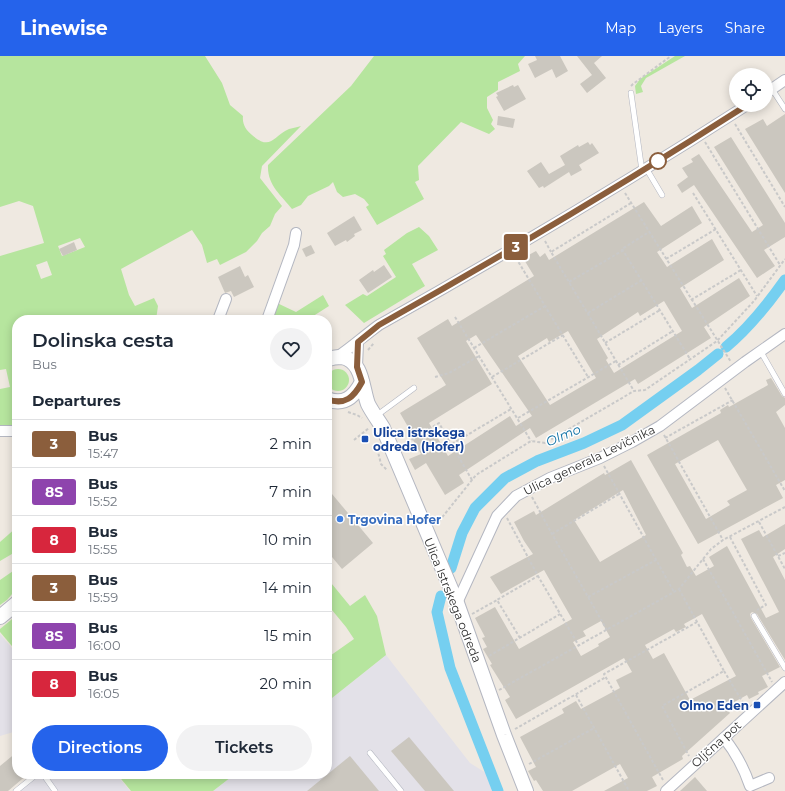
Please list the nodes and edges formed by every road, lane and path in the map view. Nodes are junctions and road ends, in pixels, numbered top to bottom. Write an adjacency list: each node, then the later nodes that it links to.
1 (671, 56): 4 (path)
2 (785, 80): 3 (street)
3 (773, 88)
4 (631, 93): 10 (lane)
5 (773, 96): 6 (lane)
6 (785, 109)
7 (736, 112): 10 (street)
8 (734, 123): 15 (path)
9 (705, 142): 25 (path)
10 (644, 170): 13 (lane); 43 (street)
11 (625, 191): 14 (path)
12 (693, 193): 16 (path)
13 (662, 195)
14 (631, 203): 17 (path); 21 (path)
15 (785, 207)
16 (716, 229): 23 (path); 26 (path)
17 (649, 232): 20 (path); 23 (path)
18 (296, 234): 36 (street)
19 (544, 240): 21 (path)
20 (622, 249): 27 (path); 28 (path)
21 (551, 252): 28 (path)
22 (516, 257): 32 (path)
23 (666, 259): 31 (path)
24 (785, 259): 25 (path)
25 (780, 265): 29 (path)
26 (741, 270): 29 (path); 31 (path)
27 (642, 280): 33 (path); 34 (path)
28 (569, 282): 34 (path)
29 (757, 296): 42 (path)
30 (226, 299): 35 (street)
31 (691, 300): 42 (path)
32 (545, 306): 40 (path); 45 (path)
33 (660, 310): 38 (path); 44 (path)
34 (588, 313): 44 (path)
35 (220, 315)
36 (269, 315)
37 (455, 317): 45 (path)
38 (673, 331): 50 (path); 52 (path)
39 (785, 334): 46 (street, Ulica generala Levičnika)
40 (563, 335): 56 (path); 57 (path)
41 (376, 340): 47 (path)
42 (717, 341): 50 (path); 54 (path)
43 (358, 342): 49 (street); 53 (street)
44 (606, 343): 51 (path)
45 (474, 348): 48 (path)
46 (762, 352): 54 (street, Ulica generala Levičnika); 62 (lane)
47 (368, 353)
48 (479, 356): 55 (path); 56 (path)
49 (332, 359): 53 (street)
50 (690, 359): 61 (path)
51 (616, 361): 52 (path); 57 (path)
52 (618, 365): 61 (path)
53 (357, 367): 59 (street)
54 (736, 370): 58 (street, Ulica generala Levičnika)
55 (435, 377)
56 (492, 377): 66 (path)
57 (588, 377): 68 (path)
58 (720, 380): 64 (path); 69 (street, Ulica generala Levičnika)
59 (362, 382): 63 (street); 67 (street)
60 (414, 388): 67 (lane)
61 (634, 391): 74 (path)
62 (785, 394)
63 (349, 399): 65 (street); 67 (street)
64 (733, 400): 72 (path); 80 (path)
65 (332, 401)
66 (511, 409): 74 (path); 75 (path)
67 (375, 416): 73 (path); 76 (street, Ulica Istrskega odreda)
68 (518, 418)
69 (660, 426): 72 (path); 77 (street, Ulica generala Levičnika)
70 (0, 431): 71 (street)
71 (12, 431)
72 (665, 438): 88 (path)
73 (354, 440)
74 (531, 441): 78 (path)
75 (452, 444): 76 (path); 78 (path)
76 (392, 451): 86 (street, Ulica Istrskega odreda)
77 (600, 458): 79 (street, Ulica generala Levičnika); 81 (path)
78 (472, 480): 86 (path)
79 (528, 490): 83 (street, Ulica generala Levičnika); 85 (path)
80 (785, 491)
81 (619, 494): 85 (path); 92 (path)
82 (785, 507): 84 (path)
83 (503, 510): 94 (path); 99 (street, Ulica generala Levičnika)
84 (759, 522): 87 (path); 90 (path)
85 (552, 534): 97 (path)
86 (428, 535): 99 (street, Ulica Istrskega odreda)
87 (730, 537): 88 (path); 102 (path)
88 (723, 540): 91 (path)
89 (785, 553): 90 (path)
90 (778, 556): 93 (path)
91 (703, 559): 95 (path); 114 (path)
92 (656, 560): 96 (path); 97 (path)
93 (785, 569)
94 (538, 576): 98 (path); 101 (path)
95 (679, 589): 96 (path); 105 (path)
96 (674, 592): 106 (path)
97 (588, 597): 106 (path)
98 (498, 600): 104 (path); 107 (path)
99 (457, 603): 104 (street, Ulica Istrskega odreda)
100 (12, 607): 103 (street)
101 (560, 614): 107 (path); 108 (path)
102 (754, 616): 110 (lane)
103 (0, 617)
104 (463, 619): 109 (street, Ulica Istrskega odreda)
105 (697, 622): 111 (path); 112 (path)
106 (607, 630): 108 (path)
107 (520, 638): 109 (path)
108 (579, 646): 115 (path)
109 (478, 662): 115 (street, Ulica Istrskega odreda)
110 (785, 668)
111 (724, 670): 117 (path); 122 (path)
112 (606, 677): 116 (path); 127 (path)
113 (785, 682): 114 (street, Oljčna pot)
114 (777, 690): 117 (street, Oljčna pot)
115 (490, 695): 119 (street, Ulica Istrskega odreda)
116 (576, 695): 118 (path); 119 (path)
117 (750, 714): 120 (street, Oljčna pot)
118 (594, 728): 123 (path); 132 (path)
119 (504, 735): 123 (street, Ulica Istrskega odreda)
120 (724, 738): 122 (street, Oljčna pot); 124 (street)
121 (370, 753): 130 (lane)
122 (695, 764): 127 (street, Oljčna pot)
123 (518, 770): 131 (street, Ulica Istrskega odreda)
124 (769, 778)
125 (31, 779): 128 (lane)
126 (47, 779): 129 (lane)
127 (667, 790)
128 (16, 791)
129 (55, 791)
130 (401, 791)
131 (526, 791)
132 (629, 791)

